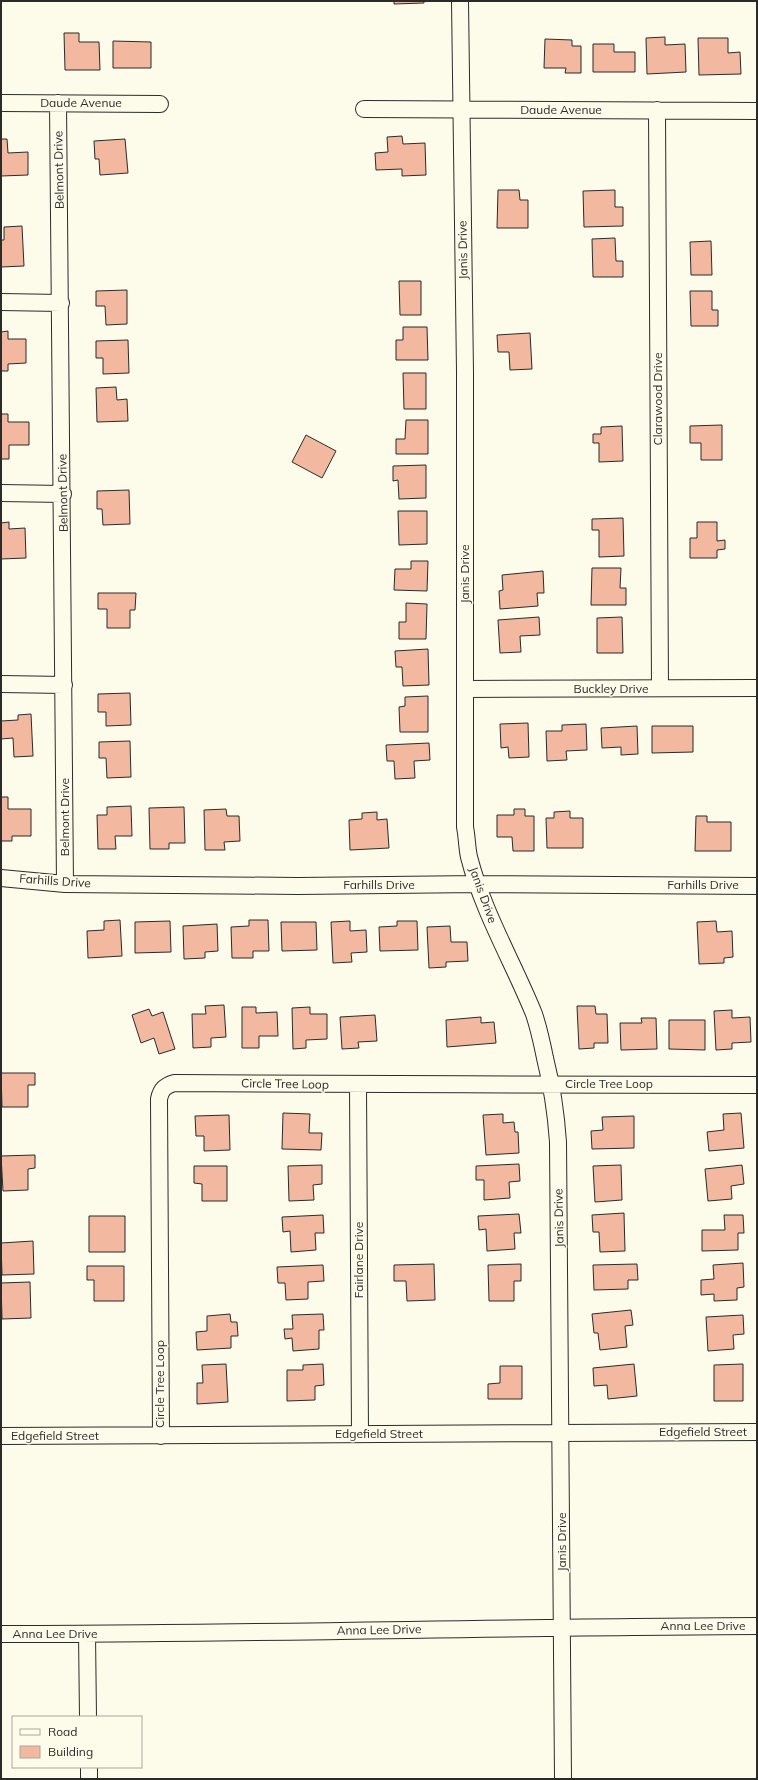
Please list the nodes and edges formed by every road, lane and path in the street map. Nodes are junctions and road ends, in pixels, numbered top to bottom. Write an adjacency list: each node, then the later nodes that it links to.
1 (460, 1): 6 (street, Janis Drive)
2 (1, 103): 3 (street, Daude Avenue)
3 (58, 103): 4 (street, Daude Avenue); 10 (street, Belmont Drive)
4 (160, 104)
5 (364, 109): 6 (street, Daude Avenue)
6 (462, 109): 7 (street, Daude Avenue); 17 (street, Janis Drive)
7 (657, 110): 8 (street, Daude Avenue); 15 (street, Clarawood Drive)
8 (757, 111)
9 (1, 302): 10 (street)
10 (60, 303): 12 (street, Belmont Drive)
11 (1, 493): 12 (street)
12 (63, 494): 14 (street, Belmont Drive)
13 (1, 684): 14 (street)
14 (64, 686): 19 (street, Belmont Drive)
15 (660, 688): 16 (street, Buckley Drive); 17 (street, Buckley Drive)
16 (757, 688)
17 (465, 689): 20 (street, Janis Drive)
18 (1, 878): 19 (street, Farhills Drive)
19 (65, 884): 20 (street, Farhills Drive)
20 (478, 884): 21 (street, Farhills Drive); 22 (street, Janis Drive)
21 (757, 886)
22 (552, 1083): 23 (street, Circle Tree Loop); 24 (street, Circle Tree Loop); 26 (street, Janis Drive)
23 (358, 1085): 27 (street, Fairlane Drive); 29 (street, Circle Tree Loop)
24 (757, 1085)
25 (757, 1432): 26 (street, Edgefield Street)
26 (561, 1433): 27 (street, Edgefield Street); 31 (street, Janis Drive)
27 (360, 1434): 29 (street, Edgefield Street)
28 (1, 1436): 29 (street, Edgefield Street)
29 (161, 1436)
30 (757, 1626): 31 (street, Anna Lee Drive)
31 (562, 1627): 33 (street, Anna Lee Drive); 37 (street, Janis Drive)
32 (1, 1634): 33 (street, Anna Lee Drive)
33 (87, 1634): 34 (street)
34 (88, 1716)
35 (89, 1768): 36 (street)
36 (90, 1779)
37 (563, 1779)

